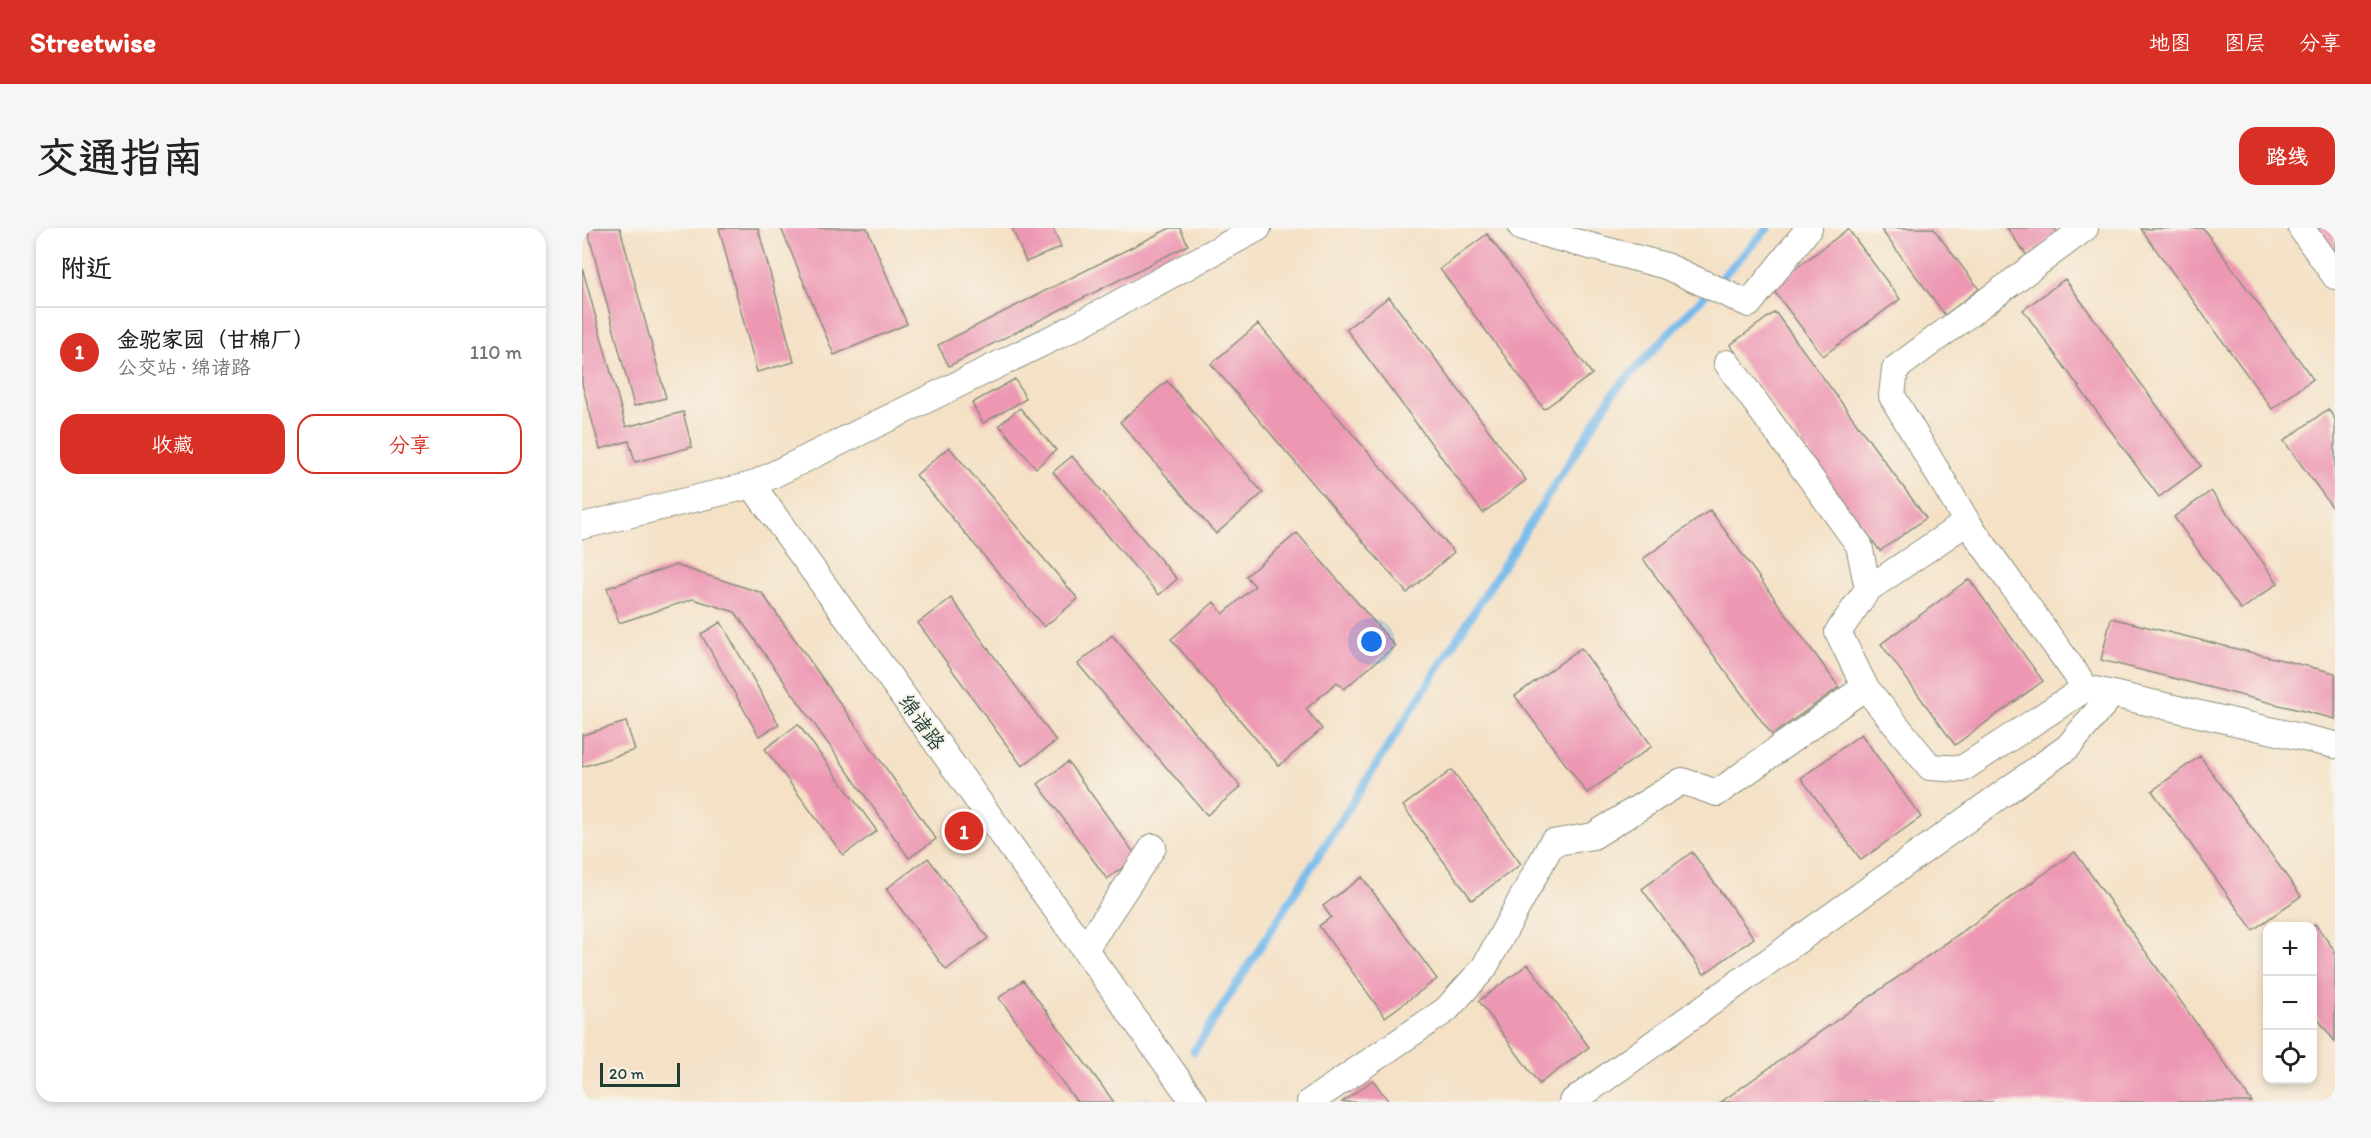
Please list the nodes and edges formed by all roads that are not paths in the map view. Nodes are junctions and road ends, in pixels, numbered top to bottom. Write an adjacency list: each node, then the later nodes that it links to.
1 (1258, 228): 8 (street)
2 (1522, 228): 3 (street)
3 (1809, 228)
4 (2085, 228): 9 (street)
5 (2301, 228): 6 (street)
6 (2335, 276)
7 (1727, 363): 11 (street)
8 (752, 485): 10 (street); 17 (street, 绵诸路)
9 (1966, 522): 11 (street); 13 (street)
10 (582, 526)
11 (1868, 589): 12 (street)
12 (1865, 687): 13 (street); 19 (street)
13 (2086, 688): 14 (street)
14 (2112, 694): 15 (street); 20 (street)
15 (2335, 745)
16 (1153, 847): 17 (street)
17 (1085, 949): 18 (street, 绵诸路)
18 (1194, 1102)
19 (1310, 1102)
20 (1572, 1102)

